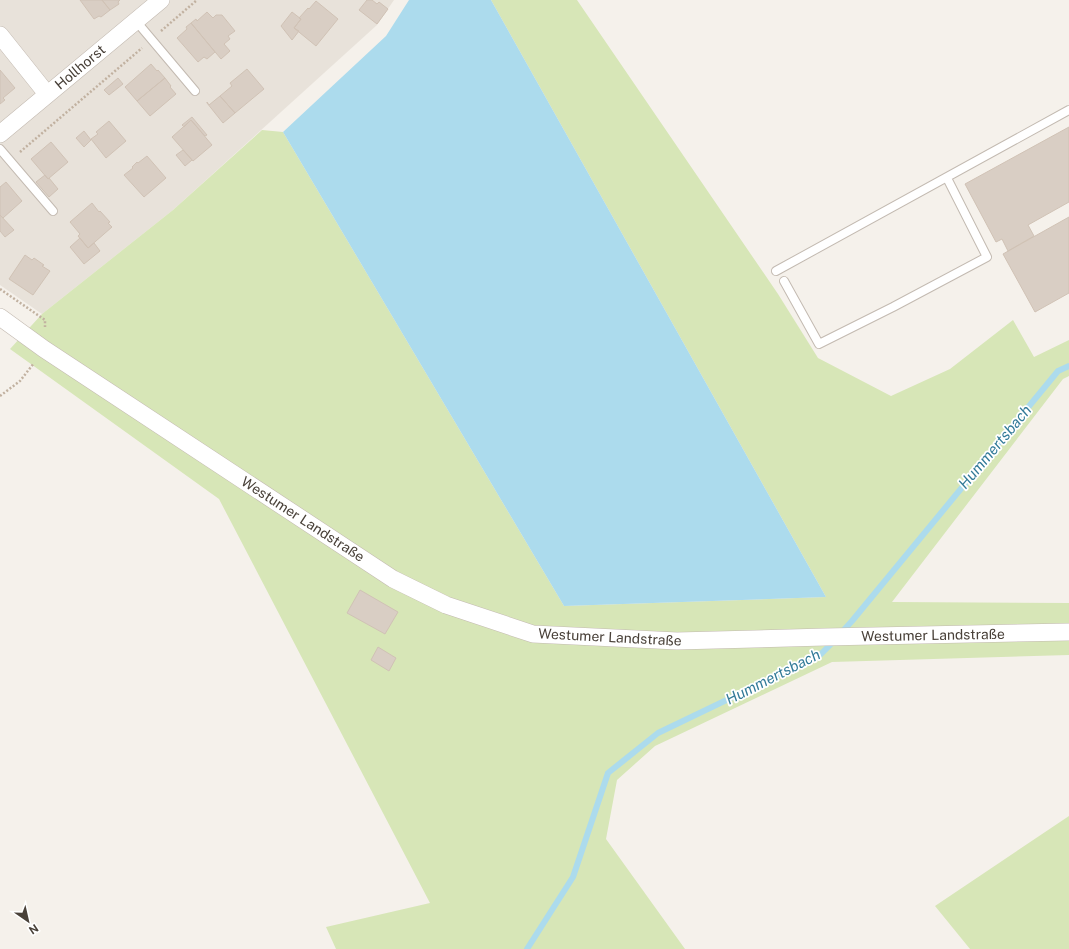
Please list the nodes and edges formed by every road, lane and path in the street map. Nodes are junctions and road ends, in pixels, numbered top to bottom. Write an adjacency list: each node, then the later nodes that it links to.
1 (161, 0): 3 (street, Hollhorst)
2 (197, 0): 5 (path)
3 (136, 21): 5 (lane); 7 (street, Hollhorst)
4 (0, 35): 7 (street)
5 (152, 39): 6 (lane); 11 (path)
6 (195, 91)
7 (47, 94): 9 (street, Hollhorst)
8 (1069, 110): 12 (lane)
9 (0, 134)
10 (0, 149): 11 (lane)
11 (10, 161): 13 (lane)
12 (947, 178): 14 (lane); 15 (lane)
13 (53, 211)
14 (776, 271)
15 (784, 282)
16 (0, 318): 17 (street, Westumer Landstraße)
17 (44, 349): 18 (path); 19 (street, Westumer Landstraße)
18 (0, 396)
19 (1069, 632)

